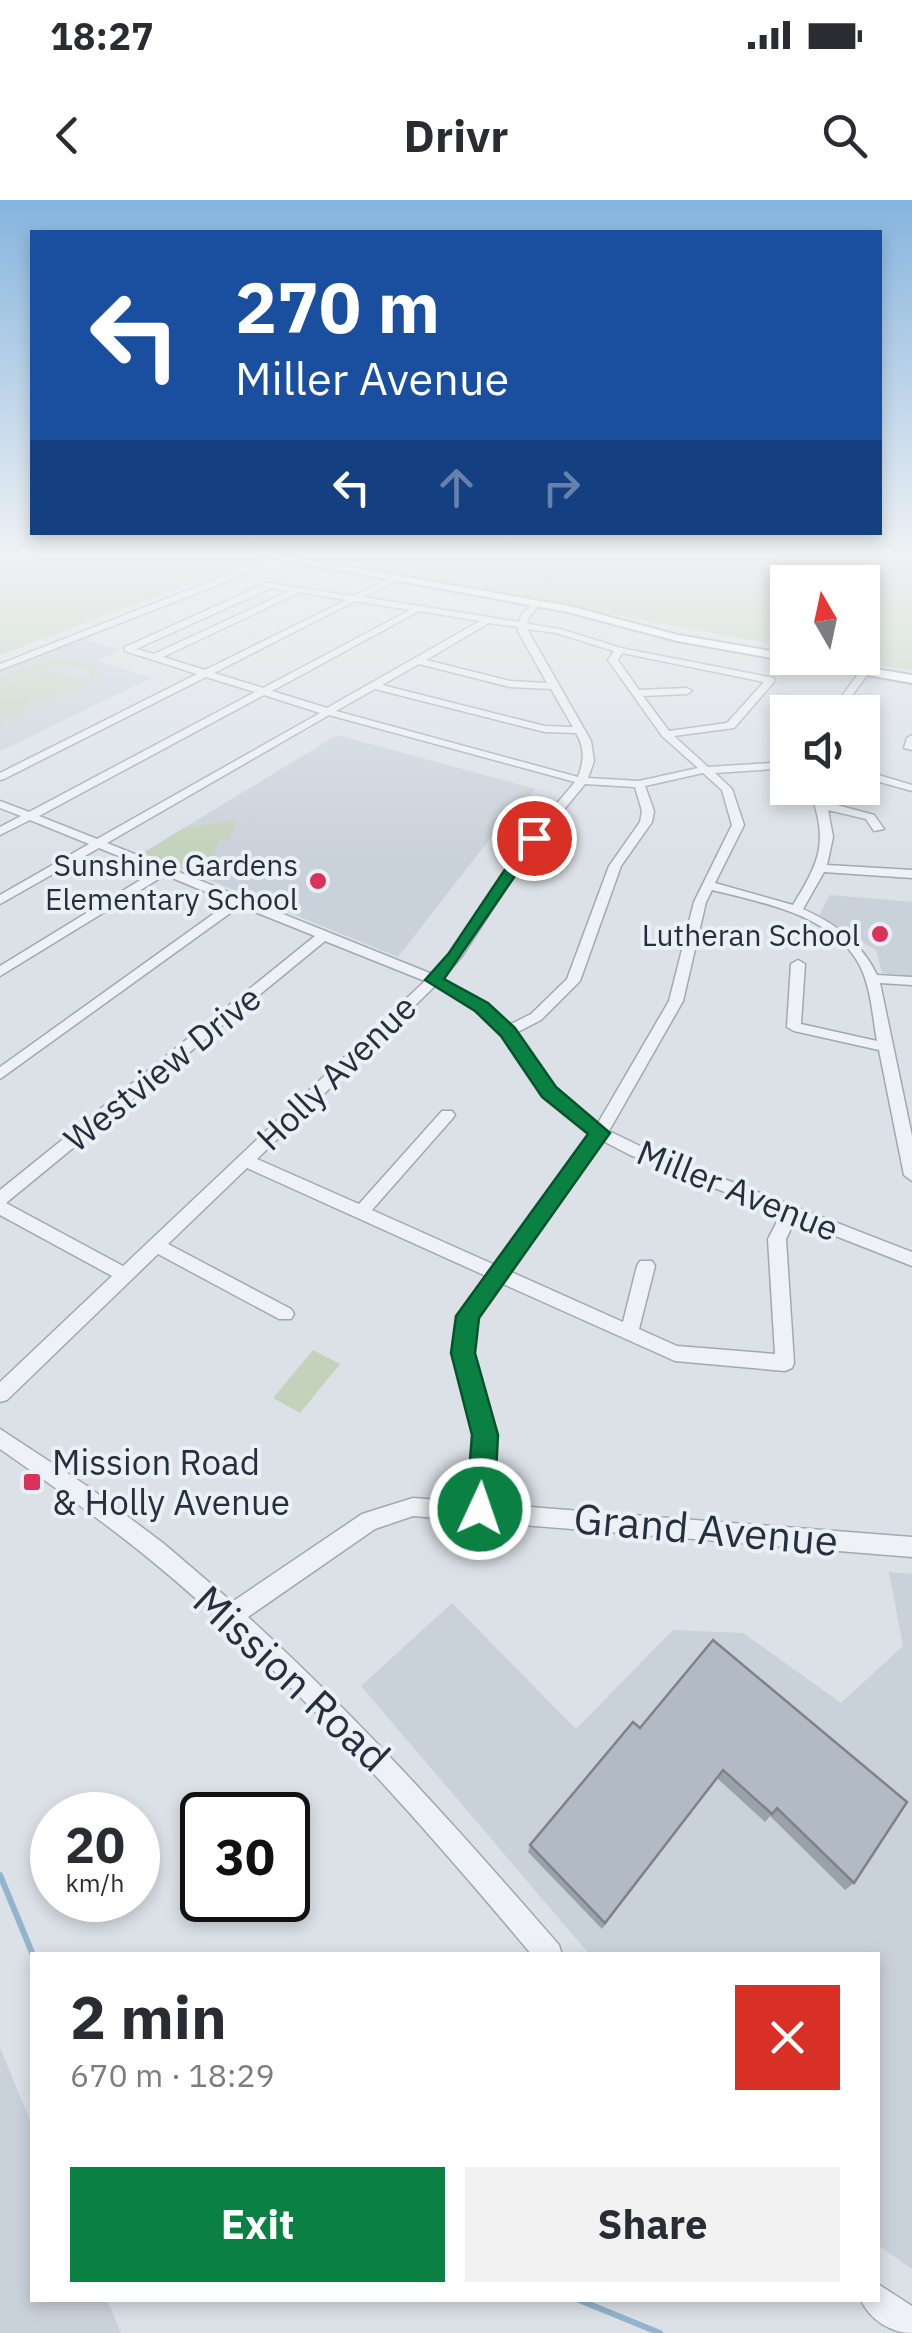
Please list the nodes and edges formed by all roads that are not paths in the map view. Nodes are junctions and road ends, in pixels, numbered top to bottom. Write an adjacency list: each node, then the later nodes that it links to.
1 (154, 658): 9 (street)
2 (241, 658): 9 (street)
3 (328, 658): 15 (street)
4 (423, 658): 8 (street)
5 (538, 658): 13 (street)
6 (614, 658): 16 (street)
7 (657, 658): 19 (street)
8 (419, 660): 12 (street); 13 (street)
9 (207, 674): 15 (street); 24 (street)
10 (880, 674): 11 (main road)
11 (912, 679)
12 (375, 686): 17 (street); 18 (street)
13 (554, 686): 18 (street)
14 (686, 691): 16 (street)
15 (263, 692): 17 (street); 31 (street)
16 (637, 693): 19 (street)
17 (328, 712): 26 (street); 34 (street)
18 (580, 730): 26 (street)
19 (666, 734): 23 (street)
20 (912, 738): 21 (street)
21 (912, 747)
22 (770, 765): 23 (street)
23 (704, 770): 27 (street); 38 (street)
24 (0, 777)
25 (880, 778): 28 (street)
26 (582, 781): 27 (street); 46 (street, Holly Avenue)
27 (639, 784): 48 (street)
28 (912, 788)
29 (0, 804): 31 (street, Miller Avenue)
30 (823, 805): 32 (street); 35 (street)
31 (31, 816): 33 (street); 34 (street, Miller Avenue)
32 (878, 829)
33 (0, 832)
34 (99, 843): 36 (street, Miller Avenue); 39 (street)
35 (822, 868): 37 (street); 41 (street)
36 (164, 870): 40 (street, Miller Avenue); 44 (street)
37 (912, 874)
38 (708, 884): 41 (street); 52 (street)
39 (0, 900)
40 (239, 901): 42 (street, Miller Avenue); 50 (street)
41 (796, 911): 45 (street)
42 (323, 936): 46 (street, Miller Avenue); 55 (street, Westview Drive)
43 (798, 964): 49 (street)
44 (0, 972)
45 (872, 978): 47 (street); 49 (street)
46 (434, 980): 48 (street, Miller Avenue); 53 (street, Holly Avenue)
47 (912, 982)
48 (508, 1032): 52 (street, Miller Avenue)
49 (886, 1048): 54 (street)
50 (0, 1074)
51 (447, 1115): 57 (street)
52 (600, 1133): 58 (street, Miller Avenue); 63 (street)
53 (245, 1160): 57 (street); 59 (street, Holly Avenue)
54 (911, 1165)
55 (0, 1199)
56 (0, 1207): 62 (street)
57 (362, 1211): 63 (street)
58 (790, 1212): 60 (street, Miller Avenue); 65 (street)
59 (156, 1245): 62 (street, Holly Avenue); 64 (street)
60 (912, 1258)
61 (646, 1266): 65 (street)
62 (125, 1274): 66 (street, Holly Avenue)
63 (499, 1275): 65 (street); 68 (street)
64 (285, 1314)
65 (629, 1334)
66 (0, 1394)
67 (0, 1438): 70 (street, Mission Road)
68 (480, 1509): 69 (street, Grand Avenue); 70 (street, Grand Avenue)
69 (912, 1547)
70 (232, 1615): 71 (street, Mission Road)
71 (546, 1952)

